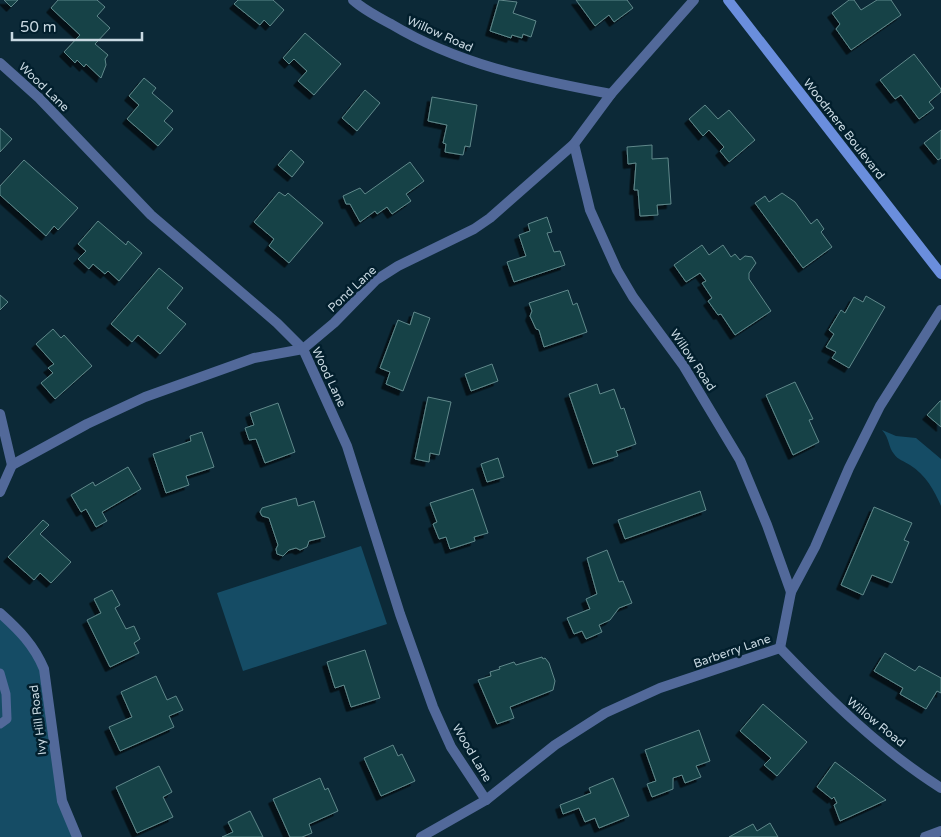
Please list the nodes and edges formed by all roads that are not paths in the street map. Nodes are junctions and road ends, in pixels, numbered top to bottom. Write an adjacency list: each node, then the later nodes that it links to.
1 (353, 0): 5 (street, Willow Road)
2 (694, 0): 5 (street, Pond Lane)
3 (728, 0): 7 (street, Woodmere Boulevard)
4 (0, 63): 9 (street, Wood Lane)
5 (611, 94): 6 (street, Pond Lane)
6 (574, 144): 9 (street, Pond Lane); 13 (street, Willow Road)
7 (941, 274)
8 (941, 310): 13 (street, Barberry Lane)
9 (304, 349): 11 (street); 19 (street, Wood Lane)
10 (0, 414): 11 (street)
11 (12, 465): 12 (street)
12 (0, 492)
13 (790, 592): 15 (street, Barberry Lane)
14 (0, 613): 21 (street, Ivy Hill Road)
15 (780, 648): 18 (street, Willow Road); 19 (street, Barberry Lane)
16 (0, 673): 17 (lane)
17 (0, 724)
18 (941, 788)
19 (486, 800): 22 (street, Barberry Lane)
20 (941, 832): 23 (street)
21 (77, 837)
22 (421, 837)
23 (925, 837)

